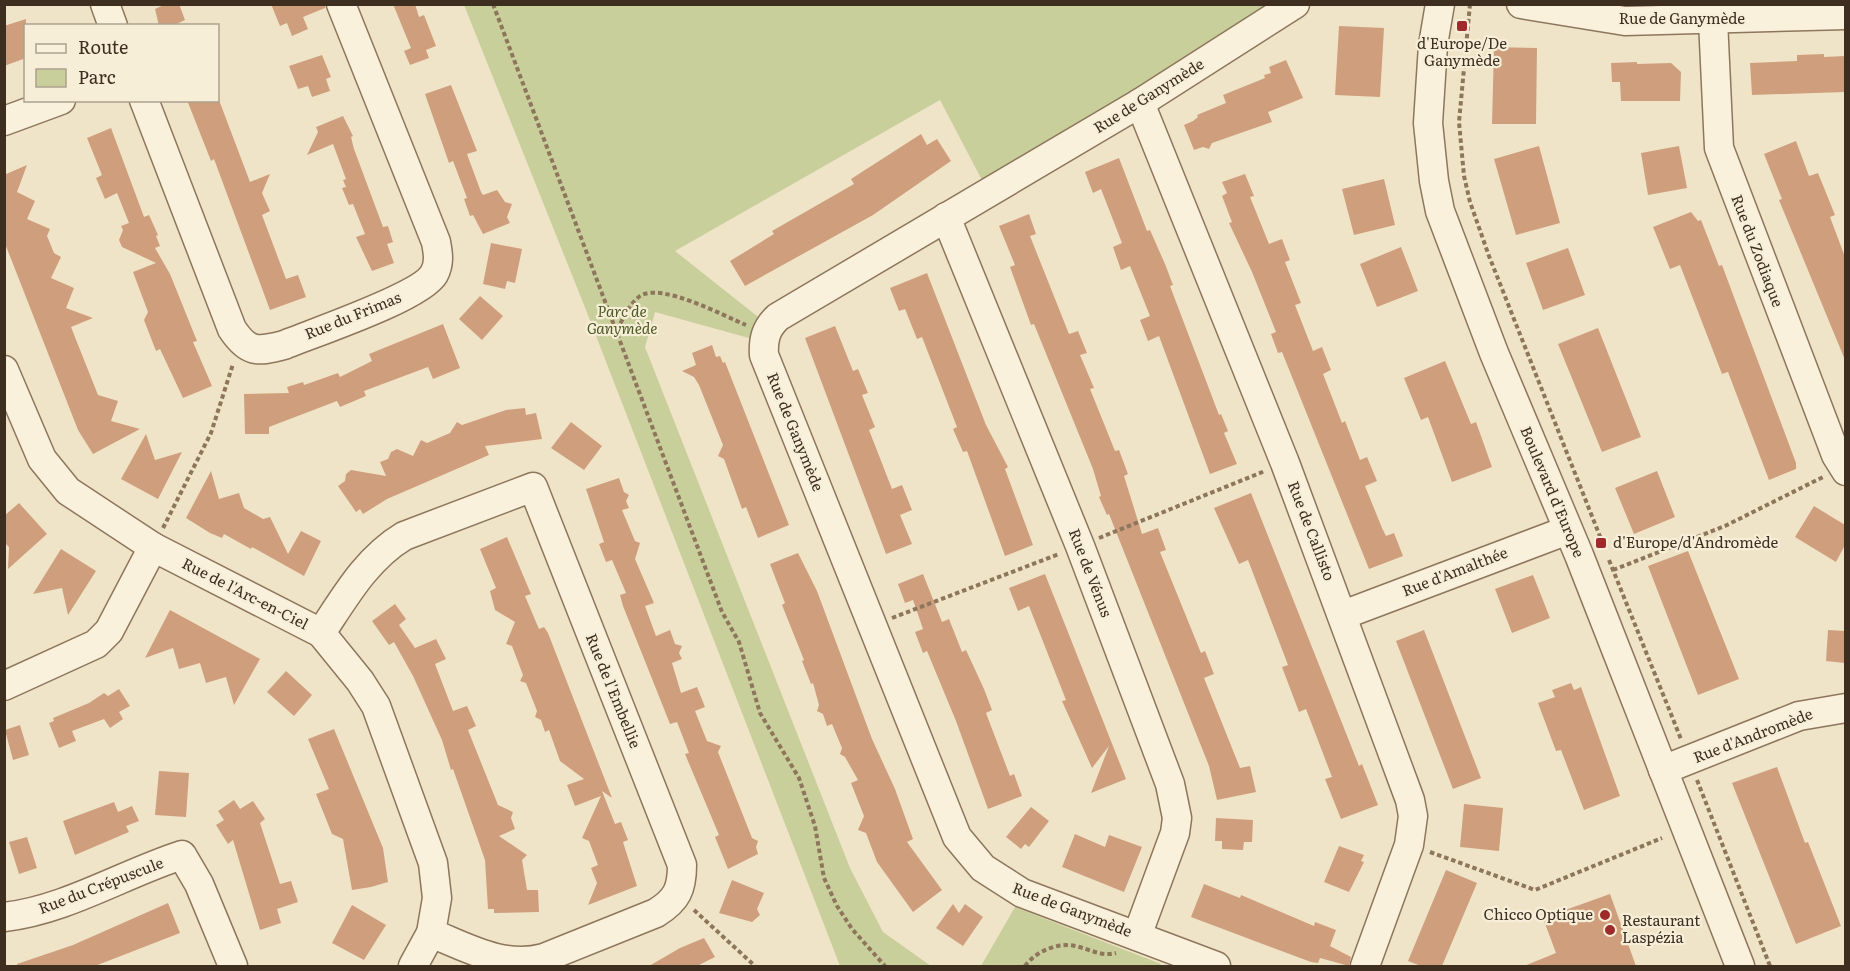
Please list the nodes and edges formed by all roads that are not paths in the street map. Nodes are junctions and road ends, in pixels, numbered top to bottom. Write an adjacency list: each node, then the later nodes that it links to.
1 (105, 4): 8 (street)
2 (341, 4): 10 (street, Rue du Frimas)
3 (1295, 4): 11 (street, Rue de Ganymède)
4 (1440, 4): 16 (street, Boulevard d'Europe)
5 (1521, 4): 7 (street, Rue de Ganymède)
6 (1845, 15): 7 (street, Rue de Ganymède)
7 (1713, 20): 15 (street, Rue du Zodiaque)
8 (112, 24)
9 (57, 102): 12 (street)
10 (145, 102)
11 (1140, 103): 13 (street, Rue de Ganymède); 18 (street, Rue de Callisto)
12 (4, 122)
13 (946, 217): 25 (street, Rue de Vénus); 25 (street, Rue de Ganymède)
14 (4, 370): 17 (street, Rue de l'Arc-en-Ciel)
15 (1844, 469)
16 (1568, 530): 18 (street, Rue d'Amalthée); 22 (street, Boulevard d'Europe)
17 (153, 547): 19 (street, Rue de l'Arc-en-Ciel); 20 (street)
18 (1343, 615): 29 (street, Rue de Callisto)
19 (321, 633): 24 (street, Rue de l'Arc-en-Ciel); 24 (street, Rue de l'Embellie)
20 (4, 686)
21 (1845, 708): 22 (street, Rue d'Andromède)
22 (1663, 770): 30 (street, Boulevard d'Europe)
23 (4, 917): 26 (street, Rue du Crépuscule)
24 (431, 933): 27 (street, Rue de l'Arc-en-Ciel)
25 (1137, 936): 28 (street, Rue de Ganymède)
26 (233, 966)
27 (413, 966)
28 (1216, 966)
29 (1365, 966)
30 (1740, 966)

